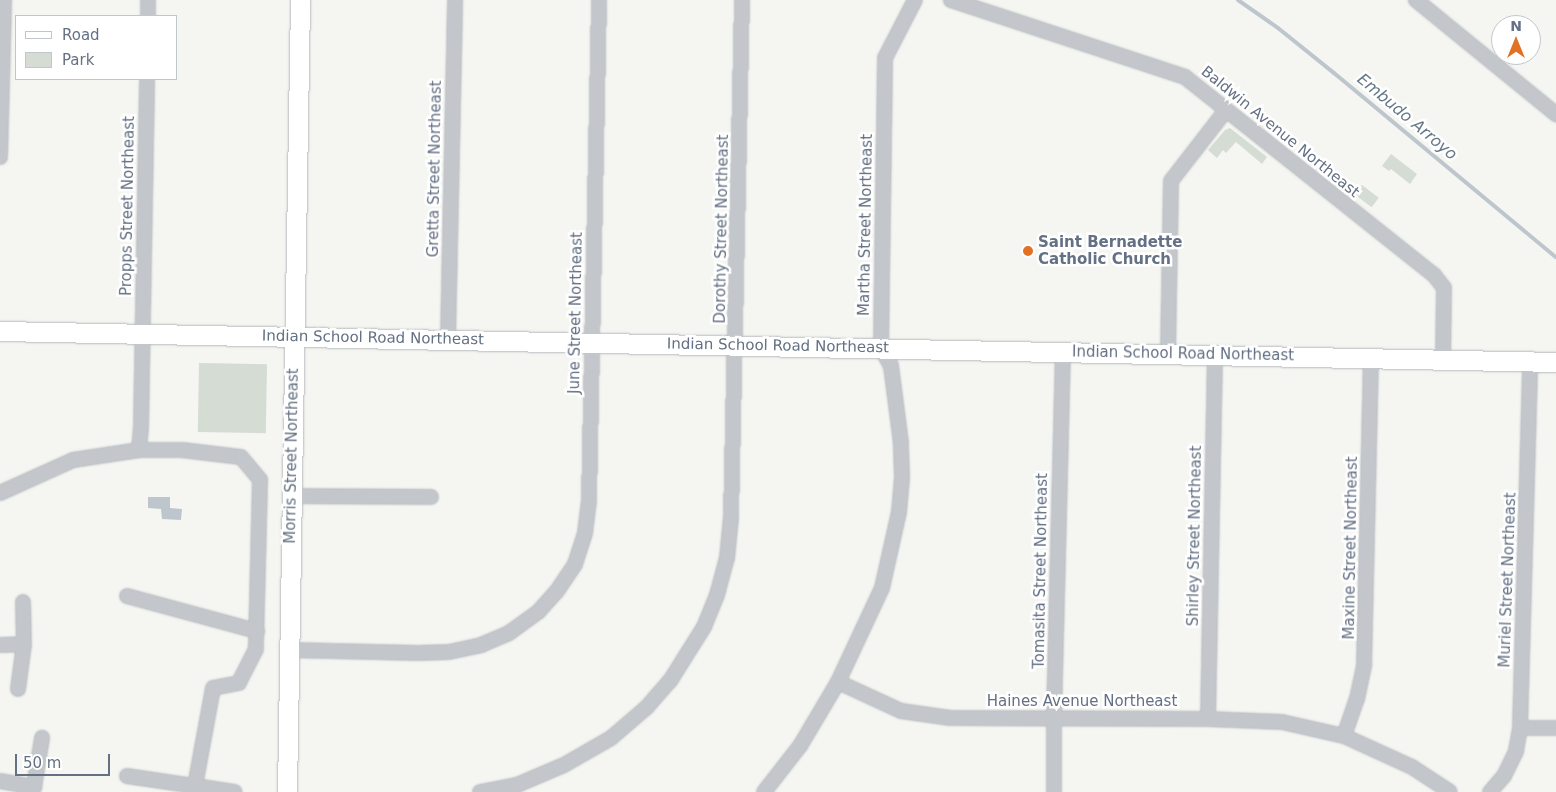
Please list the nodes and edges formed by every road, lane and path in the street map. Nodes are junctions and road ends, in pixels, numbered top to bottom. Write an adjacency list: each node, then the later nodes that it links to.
1 (4, 0): 14 (street)
2 (148, 0): 10 (street)
3 (300, 0): 17 (street, Morris Street Northeast)
4 (455, 0): 18 (street, Gretta Street Northeast)
5 (599, 0): 19 (street, June Street Northeast)
6 (742, 0): 20 (street, Dorothy Street Northeast)
7 (914, 0): 21 (street, Martha Street Northeast)
8 (951, 0): 12 (street, Baldwin Avenue Northeast)
9 (1416, 0): 13 (street)
10 (148, 15)
11 (147, 80): 16 (street, Propps Street Northeast)
12 (1226, 110): 23 (street); 26 (street, Baldwin Avenue Northeast)
13 (1556, 114)
14 (0, 157)
15 (0, 331): 16 (street, Indian School Road Northeast)
16 (142, 334): 17 (street, Indian School Road Northeast); 29 (street, Propps Street Northeast)
17 (294, 337): 18 (street, Indian School Road Northeast); 31 (street, Morris Street Northeast)
18 (448, 339): 19 (street, Indian School Road Northeast)
19 (592, 342): 20 (street, Indian School Road Northeast); 38 (street, June Street Northeast)
20 (736, 345): 21 (street, Indian School Road Northeast); 52 (street, Dorothy Street Northeast)
21 (881, 348): 22 (street, Indian School Road Northeast); 39 (street, Martha Street Northeast)
22 (1063, 351): 23 (street, Indian School Road Northeast); 41 (street, Tomasita Street Northeast)
23 (1168, 353): 24 (street, Indian School Road Northeast)
24 (1215, 354): 25 (street, Indian School Road Northeast); 42 (street, Shirley Street Northeast)
25 (1371, 357): 26 (street, Indian School Road Northeast); 45 (street, Maxine Street Northeast)
26 (1443, 358): 27 (street, Indian School Road Northeast)
27 (1530, 361): 28 (street, Indian School Road Northeast); 43 (street, Muriel Street Northeast)
28 (1556, 362)
29 (138, 450): 30 (street); 35 (street)
30 (0, 489)
31 (292, 496): 32 (street); 38 (street, Morris Street Northeast)
32 (431, 497)
33 (127, 596): 35 (street)
34 (23, 602): 36 (street)
35 (258, 631): 49 (street)
36 (24, 644): 37 (street); 40 (street)
37 (0, 645)
38 (289, 650): 51 (street, Morris Street Northeast)
39 (838, 682): 41 (street, Haines Avenue Northeast); 53 (street)
40 (18, 689)
41 (1054, 718): 42 (street, Haines Avenue Northeast); 54 (street, Tomasita Street Northeast)
42 (1208, 719): 45 (street, Haines Avenue Northeast)
43 (1520, 728): 44 (street); 56 (street, Muriel Street Northeast)
44 (1556, 728)
45 (1344, 736): 55 (street, Haines Avenue Northeast)
46 (42, 738): 48 (street)
47 (127, 776): 49 (street)
48 (0, 781)
49 (195, 786): 50 (street)
50 (235, 792)
51 (287, 792)
52 (480, 792)
53 (764, 792)
54 (1054, 792)
55 (1450, 792)
56 (1490, 792)

